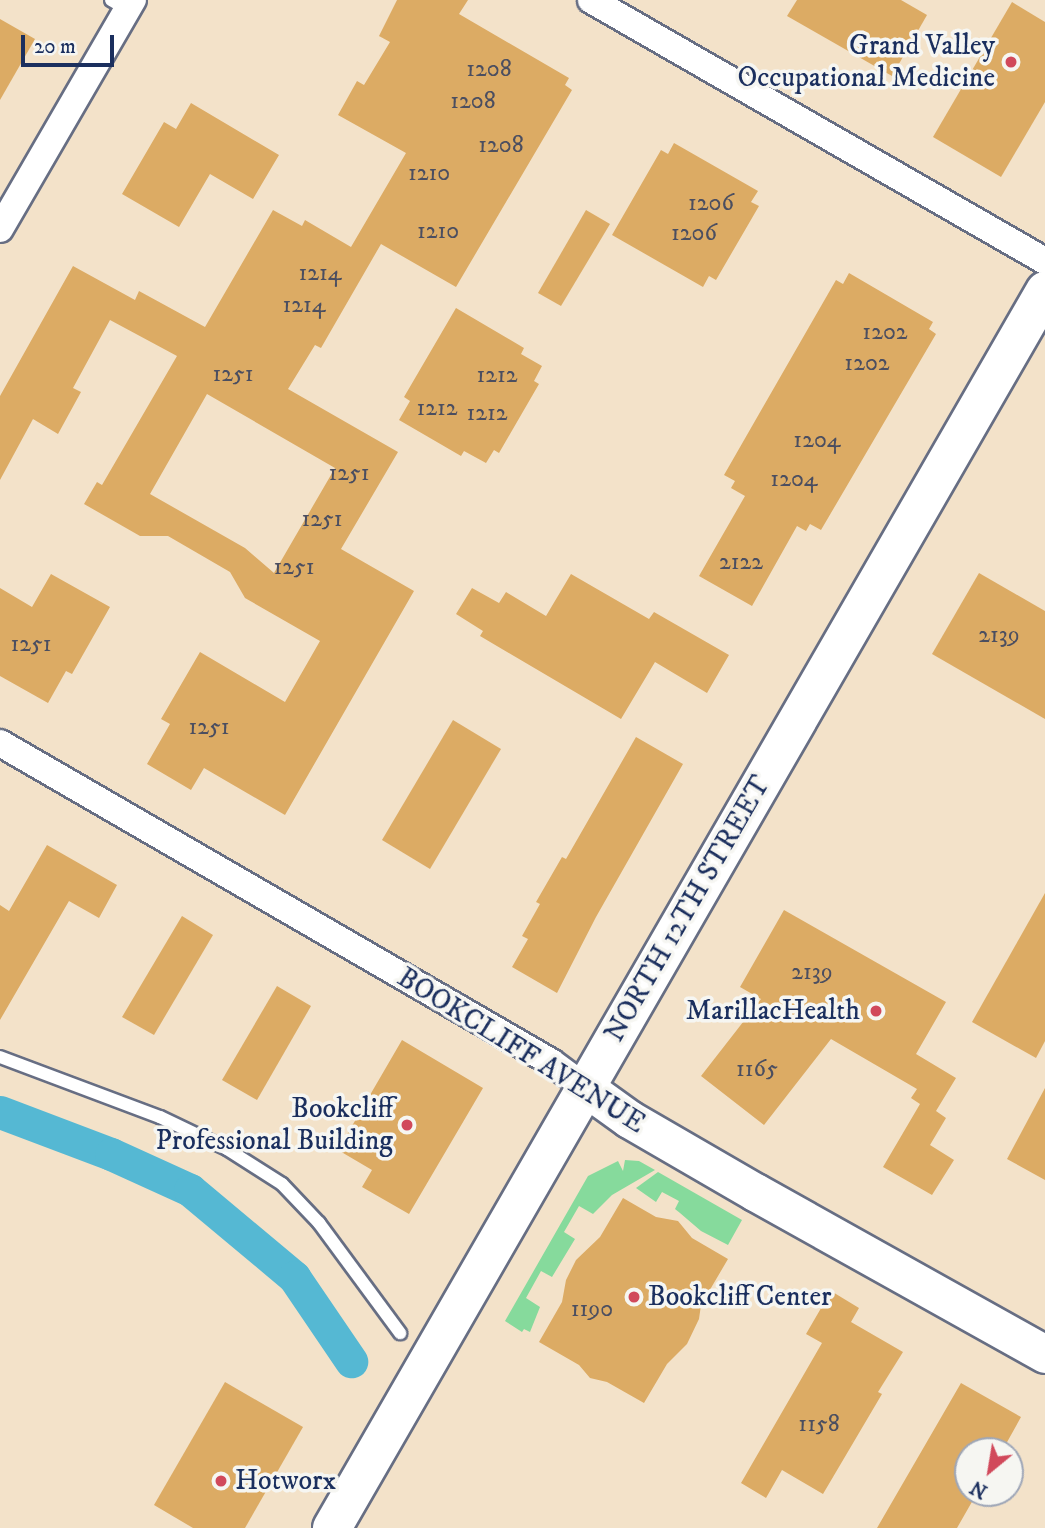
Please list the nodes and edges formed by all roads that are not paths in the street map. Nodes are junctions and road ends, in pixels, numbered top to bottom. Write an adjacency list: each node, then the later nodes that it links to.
1 (591, 0): 5 (street)
2 (124, 3): 3 (street)
3 (7, 201): 4 (street)
4 (0, 229)
5 (1045, 261)
6 (1045, 291): 9 (main road, NORTH 12TH STREET)
7 (0, 743): 9 (street, BOOKCLIFF AVENUE)
8 (0, 1058): 10 (lane)
9 (586, 1088): 11 (street, BOOKCLIFF AVENUE); 12 (main road, NORTH 12TH STREET)
10 (400, 1333)
11 (1045, 1354)
12 (332, 1528)

